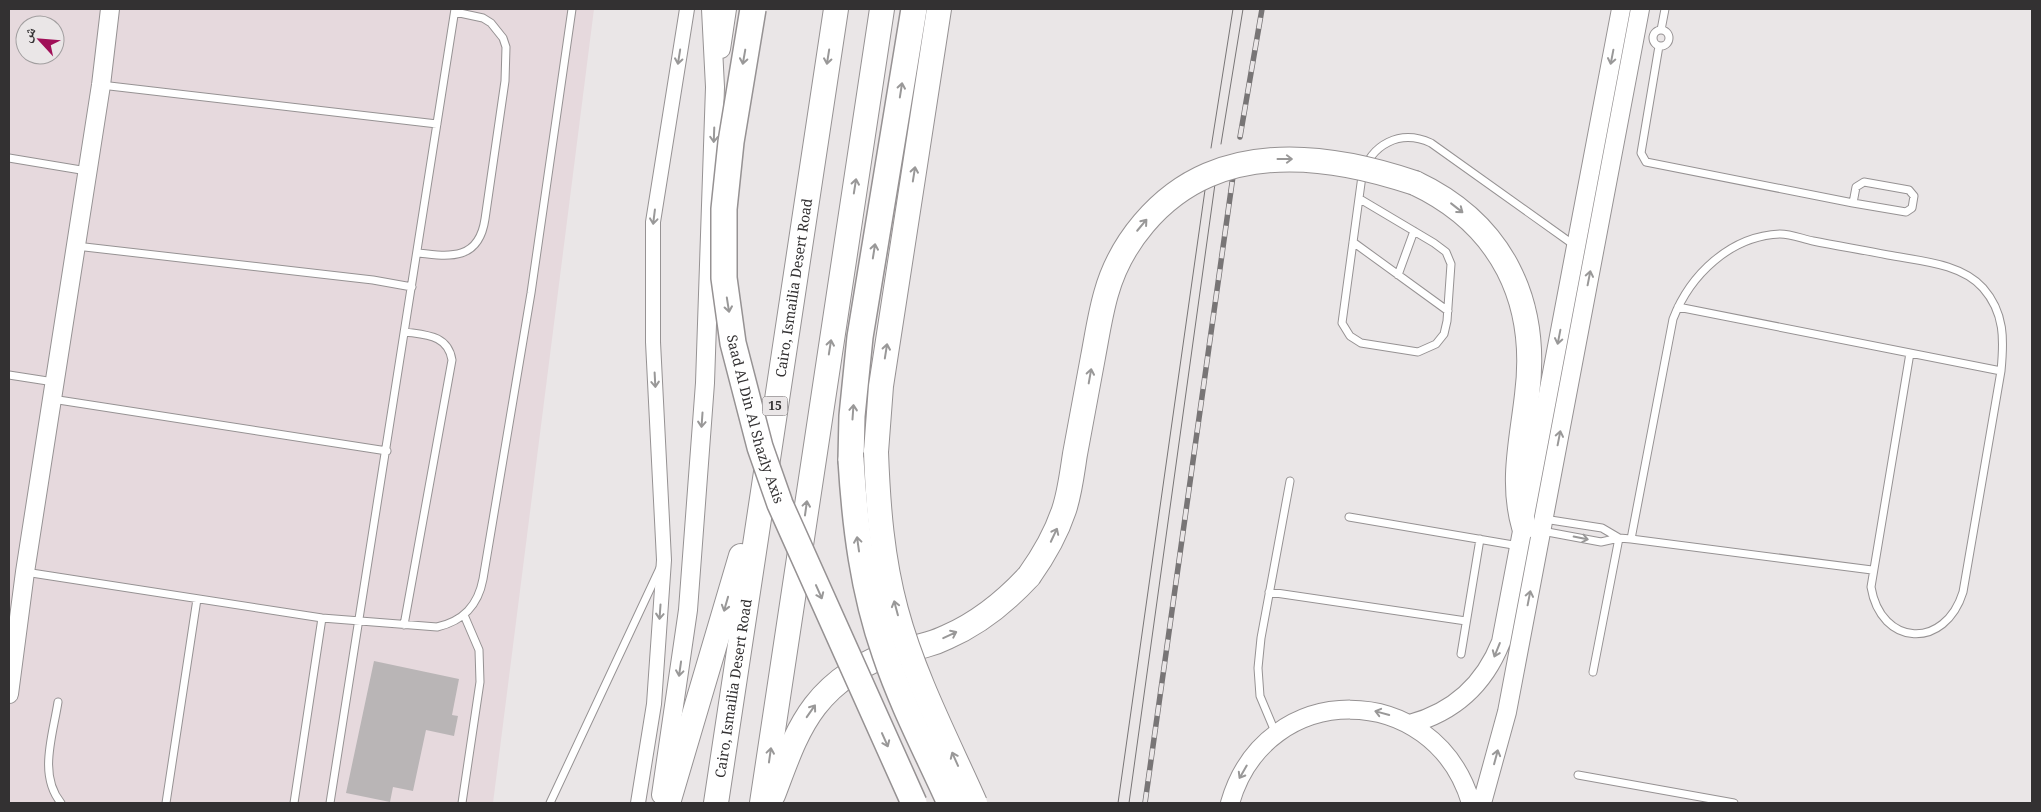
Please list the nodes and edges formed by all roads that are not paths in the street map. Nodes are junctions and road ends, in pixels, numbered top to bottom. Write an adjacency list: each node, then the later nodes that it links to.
1 (110, 9): 19 (street)
2 (572, 9): 57 (lane)
3 (687, 9): 52 (street, one-way to 52)
4 (711, 9): 20 (street)
5 (727, 9): 20 (street)
6 (753, 9): 81 (highway, Saad Al Din Al Shazly Axis, one-way to 81, bridge)
7 (836, 9): 46 (highway, Cairo, Ismailia Desert Road / 15, one-way to 46)
8 (882, 9): 79 (highway, one-way to 8)
9 (914, 9): 82 (highway, one-way to 9, bridge)
10 (939, 9): 83 (highway, one-way to 10, bridge)
11 (1622, 9): 15 (street)
12 (1640, 9): 17 (street)
13 (1665, 9): 16 (lane)
14 (455, 11): 21 (lane); 34 (lane)
15 (1618, 30): 17 (street); 22 (street, one-way to 22)
16 (1661, 30): 17 (lane); 18 (lane)
17 (1644, 35): 18 (lane); 23 (street)
18 (1659, 46): 27 (lane)
19 (101, 85): 21 (lane); 25 (street)
20 (715, 87): 76 (street, one-way to 76)
21 (438, 124): 34 (lane)
22 (1594, 154): 23 (street); 28 (street)
23 (1612, 157): 29 (street)
24 (9, 158): 25 (lane)
25 (87, 171): 32 (street)
26 (1360, 199): 30 (lane); 31 (lane); 33 (lane)
27 (1853, 202): 27 (lane)
28 (1584, 207): 29 (street); 33 (street)
29 (1602, 210): 48 (street, one-way to 29)
30 (1414, 231): 35 (lane); 38 (lane)
31 (1354, 242): 35 (lane); 38 (lane)
32 (76, 246): 36 (lane); 43 (street)
33 (1577, 246): 48 (street, one-way to 48)
34 (418, 253): 36 (lane)
35 (1398, 275): 38 (lane)
36 (412, 287): 39 (lane)
37 (1678, 306): 40 (lane); 41 (lane); 51 (lane)
38 (1448, 311)
39 (406, 332): 44 (lane); 61 (lane)
40 (1910, 352): 41 (lane); 53 (lane)
41 (2001, 371): 53 (lane)
42 (9, 375): 43 (lane)
43 (53, 390): 44 (lane); 54 (street)
44 (387, 451): 60 (lane)
45 (1290, 481): 55 (lane)
46 (762, 490): 77 (highway, one-way to 77); 78 (highway, Cairo, Ismailia Desert Road / 15)
47 (1349, 516): 50 (lane)
48 (1532, 531): 49 (lane, one-way to 49); 49 (lane); 50 (lane); 66 (street, one-way to 66); 80 (highway, one-way to 48, bridge); 86 (street, one-way to 48)
49 (1619, 538): 51 (lane); 63 (lane)
50 (1480, 539): 59 (lane)
51 (1631, 539): 53 (lane)
52 (664, 560): 74 (lane); 75 (street, one-way to 75)
53 (1872, 570)
54 (25, 572): 56 (lane); 64 (street)
55 (1269, 592): 59 (lane); 67 (lane)
56 (197, 598): 58 (lane); 70 (lane)
57 (464, 615): 61 (lane); 73 (lane)
58 (322, 618): 60 (lane); 71 (lane)
59 (1466, 621): 62 (lane)
60 (360, 622): 61 (lane); 72 (lane)
61 (404, 625)
62 (1461, 654)
63 (1593, 672)
64 (9, 694)
65 (58, 702): 69 (lane)
66 (1410, 724): 67 (street, one-way to 67); 85 (street)
67 (1276, 734): 84 (street, one-way to 84)
68 (1578, 775): 87 (lane)
69 (61, 803)
70 (166, 803)
71 (294, 803)
72 (330, 803)
73 (462, 803)
74 (550, 803)
75 (638, 803)
76 (660, 803)
77 (668, 803)
78 (716, 803)
79 (762, 803)
80 (770, 803)
81 (914, 803)
82 (950, 803)
83 (975, 803)
84 (1230, 803)
85 (1471, 803)
86 (1482, 803)
87 (1734, 803)

